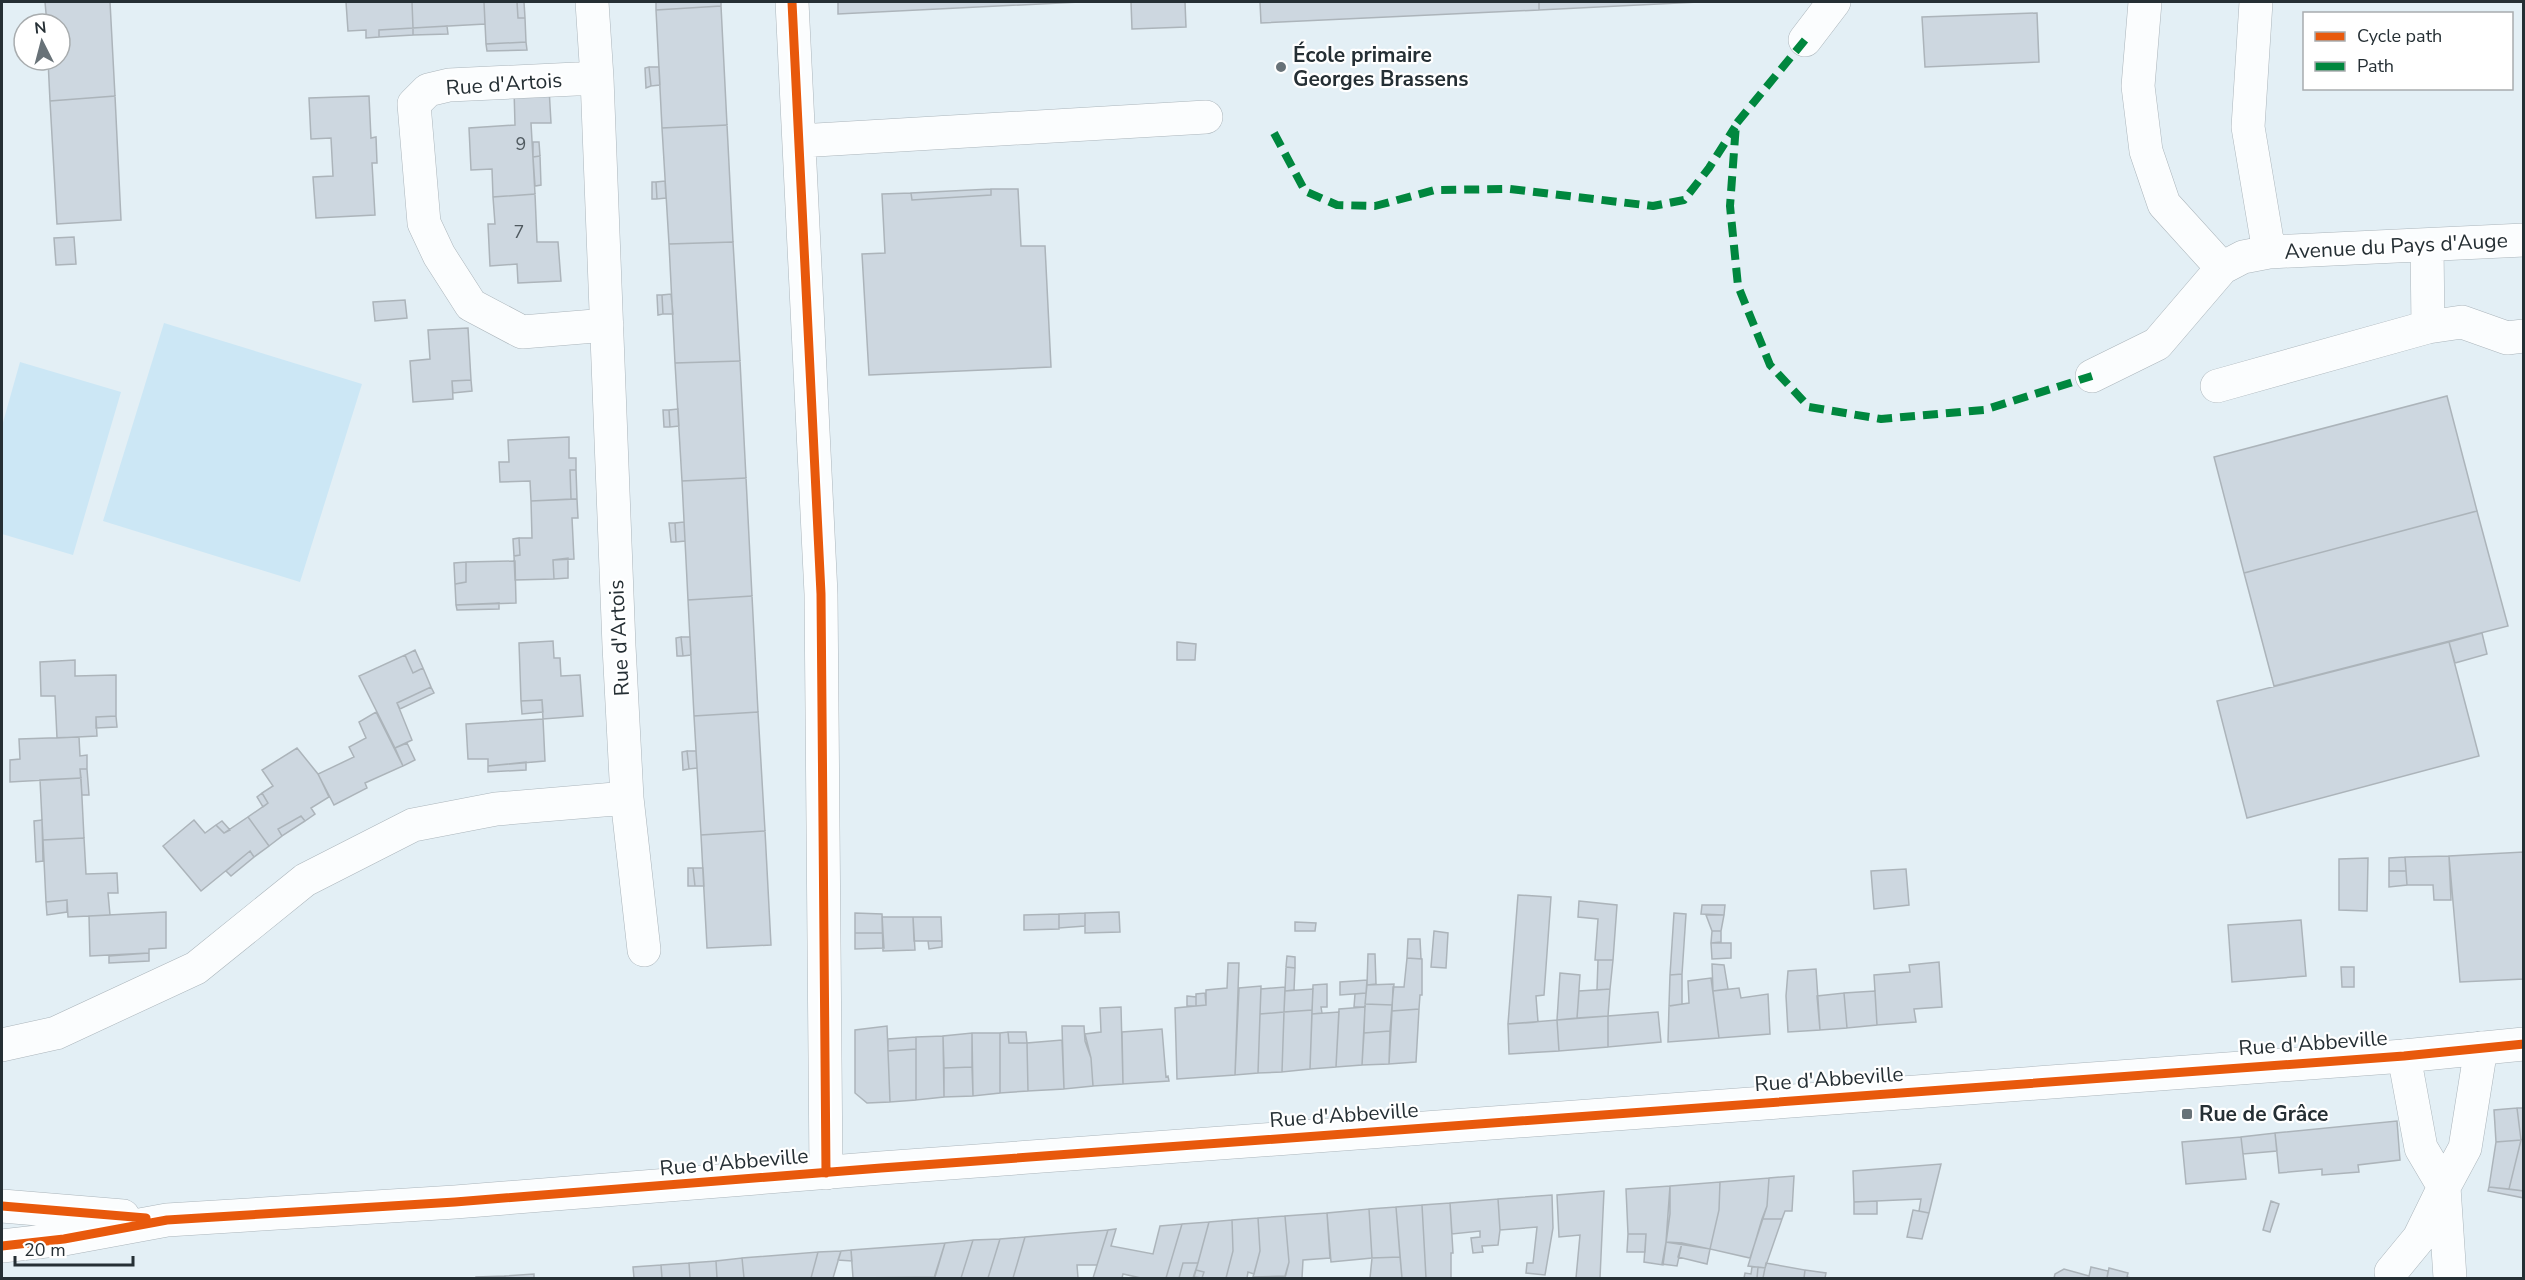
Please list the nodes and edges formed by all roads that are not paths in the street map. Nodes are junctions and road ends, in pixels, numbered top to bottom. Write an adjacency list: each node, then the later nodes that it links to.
1 (592, 2): 7 (street, Rue d'Artois)
2 (792, 2): 9 (street)
3 (1834, 2): 6 (street)
4 (2145, 2): 13 (street)
5 (2256, 2): 12 (street)
6 (1805, 40)
7 (597, 78): 14 (street, Rue d'Artois); 14 (street, Rue d'Artois)
8 (1206, 117): 9 (street)
9 (799, 141): 25 (street)
10 (2523, 240): 11 (street, Avenue du Pays d'Auge)
11 (2427, 245): 12 (street, Avenue du Pays d'Auge); 15 (street)
12 (2269, 252): 13 (street, Avenue du Pays d'Auge)
13 (2222, 268): 17 (street)
14 (607, 325): 19 (street, Rue d'Artois)
15 (2428, 327): 16 (street); 18 (street)
16 (2523, 336)
17 (2092, 376)
18 (2217, 386)
19 (627, 798): 20 (street, Rue d'Artois); 22 (street)
20 (644, 950)
21 (2523, 1044): 23 (street, Rue d'Abbeville)
22 (2, 1045)
23 (2481, 1048): 24 (street, Rue d'Abbeville); 26 (street)
24 (2404, 1056): 25 (street, Rue d'Abbeville); 26 (street)
25 (826, 1173): 28 (street, Rue d'Abbeville)
26 (2444, 1187): 30 (street); 31 (street)
27 (2, 1206): 28 (street, Rue d'Abbeville)
28 (167, 1220): 29 (street, Rue d'Abbeville)
29 (2, 1246)
30 (2391, 1272)
31 (2450, 1278)

